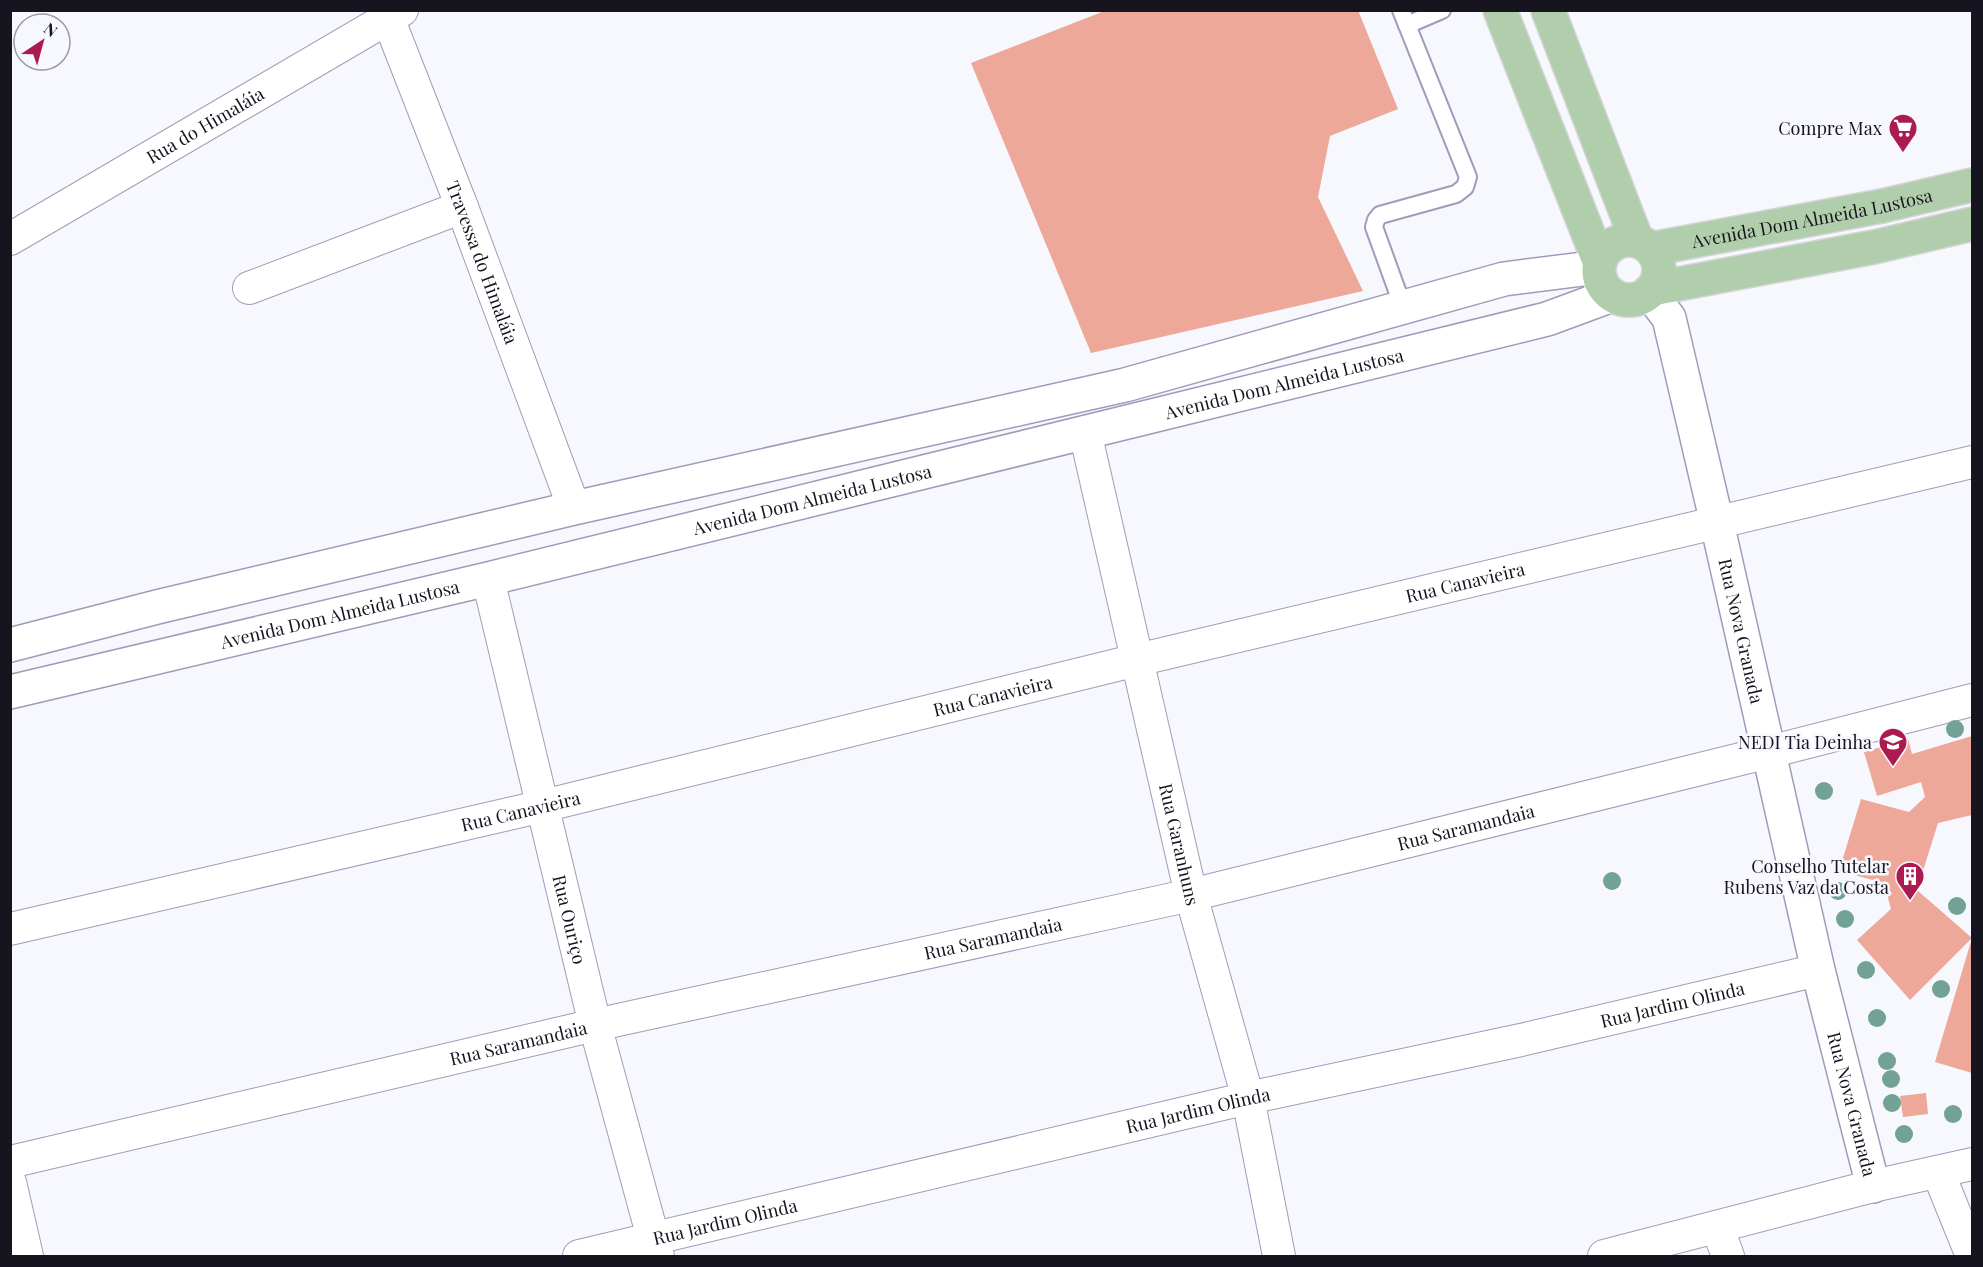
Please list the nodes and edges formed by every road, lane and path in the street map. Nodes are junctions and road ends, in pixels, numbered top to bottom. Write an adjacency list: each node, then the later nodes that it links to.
1 (1442, 10): 5 (lane)
2 (1500, 10): 11 (main road)
3 (1548, 10): 10 (main road)
4 (395, 14): 7 (street, Travessa do Himaláia); 9 (street, Rua do Himaláia)
5 (1404, 18): 14 (lane)
6 (1972, 184): 10 (main road, Avenida Dom Almeida Lustosa)
7 (462, 207): 12 (street); 17 (street, Travessa do Himaláia)
8 (1972, 224): 13 (main road, Avenida Dom Almeida Lustosa)
9 (10, 239)
10 (1644, 245): 11 (main road); 13 (main road)
11 (1603, 274): 13 (main road); 14 (street, Avenida Dom Almeida Lustosa); 15 (street, Avenida Dom Almeida Lustosa)
12 (249, 288)
13 (1650, 291): 18 (street, Rua Nova Granada)
14 (1403, 307): 17 (street, Avenida Dom Almeida Lustosa)
15 (1085, 432): 19 (street, Avenida Dom Almeida Lustosa); 21 (street, Rua Garanhuns)
16 (1972, 462): 18 (street, Rua Canavieira)
17 (574, 508): 20 (street, Avenida Dom Almeida Lustosa)
18 (1717, 523): 21 (street, Rua Canavieira); 24 (street, Rua Nova Granada)
19 (488, 579): 22 (street, Avenida Dom Almeida Lustosa); 25 (street, Rua Ouriço)
20 (17, 643): 22 (street)
21 (1137, 660): 25 (street, Rua Canavieira); 26 (street, Rua Garanhuns)
22 (22, 689)
23 (1972, 700): 24 (street, Rua Saramandaia)
24 (1769, 752): 26 (street, Rua Saramandaia); 28 (street, Rua Nova Granada)
25 (543, 806): 27 (street, Rua Canavieira); 29 (street, Rua Ouriço)
26 (1191, 895): 29 (street, Rua Saramandaia); 30 (street, Rua Garanhuns)
27 (10, 929)
28 (1818, 970): 30 (street, Rua Jardim Olinda); 35 (street, Rua Nova Granada)
29 (595, 1025): 31 (street, Rua Saramandaia); 37 (street, Rua Ouriço)
30 (1248, 1098): 37 (street, Rua Jardim Olinda); 41 (street, Rua Garanhuns)
31 (10, 1162)
32 (1972, 1164): 33 (street)
33 (1938, 1172): 35 (street); 38 (street)
34 (10, 1182): 39 (street)
35 (1873, 1186): 36 (street)
36 (1717, 1227): 42 (street); 43 (street)
37 (656, 1247): 40 (street, Rua Jardim Olinda)
38 (1972, 1256)
39 (27, 1257)
40 (579, 1257)
41 (1279, 1257)
42 (1604, 1257)
43 (1728, 1257)

